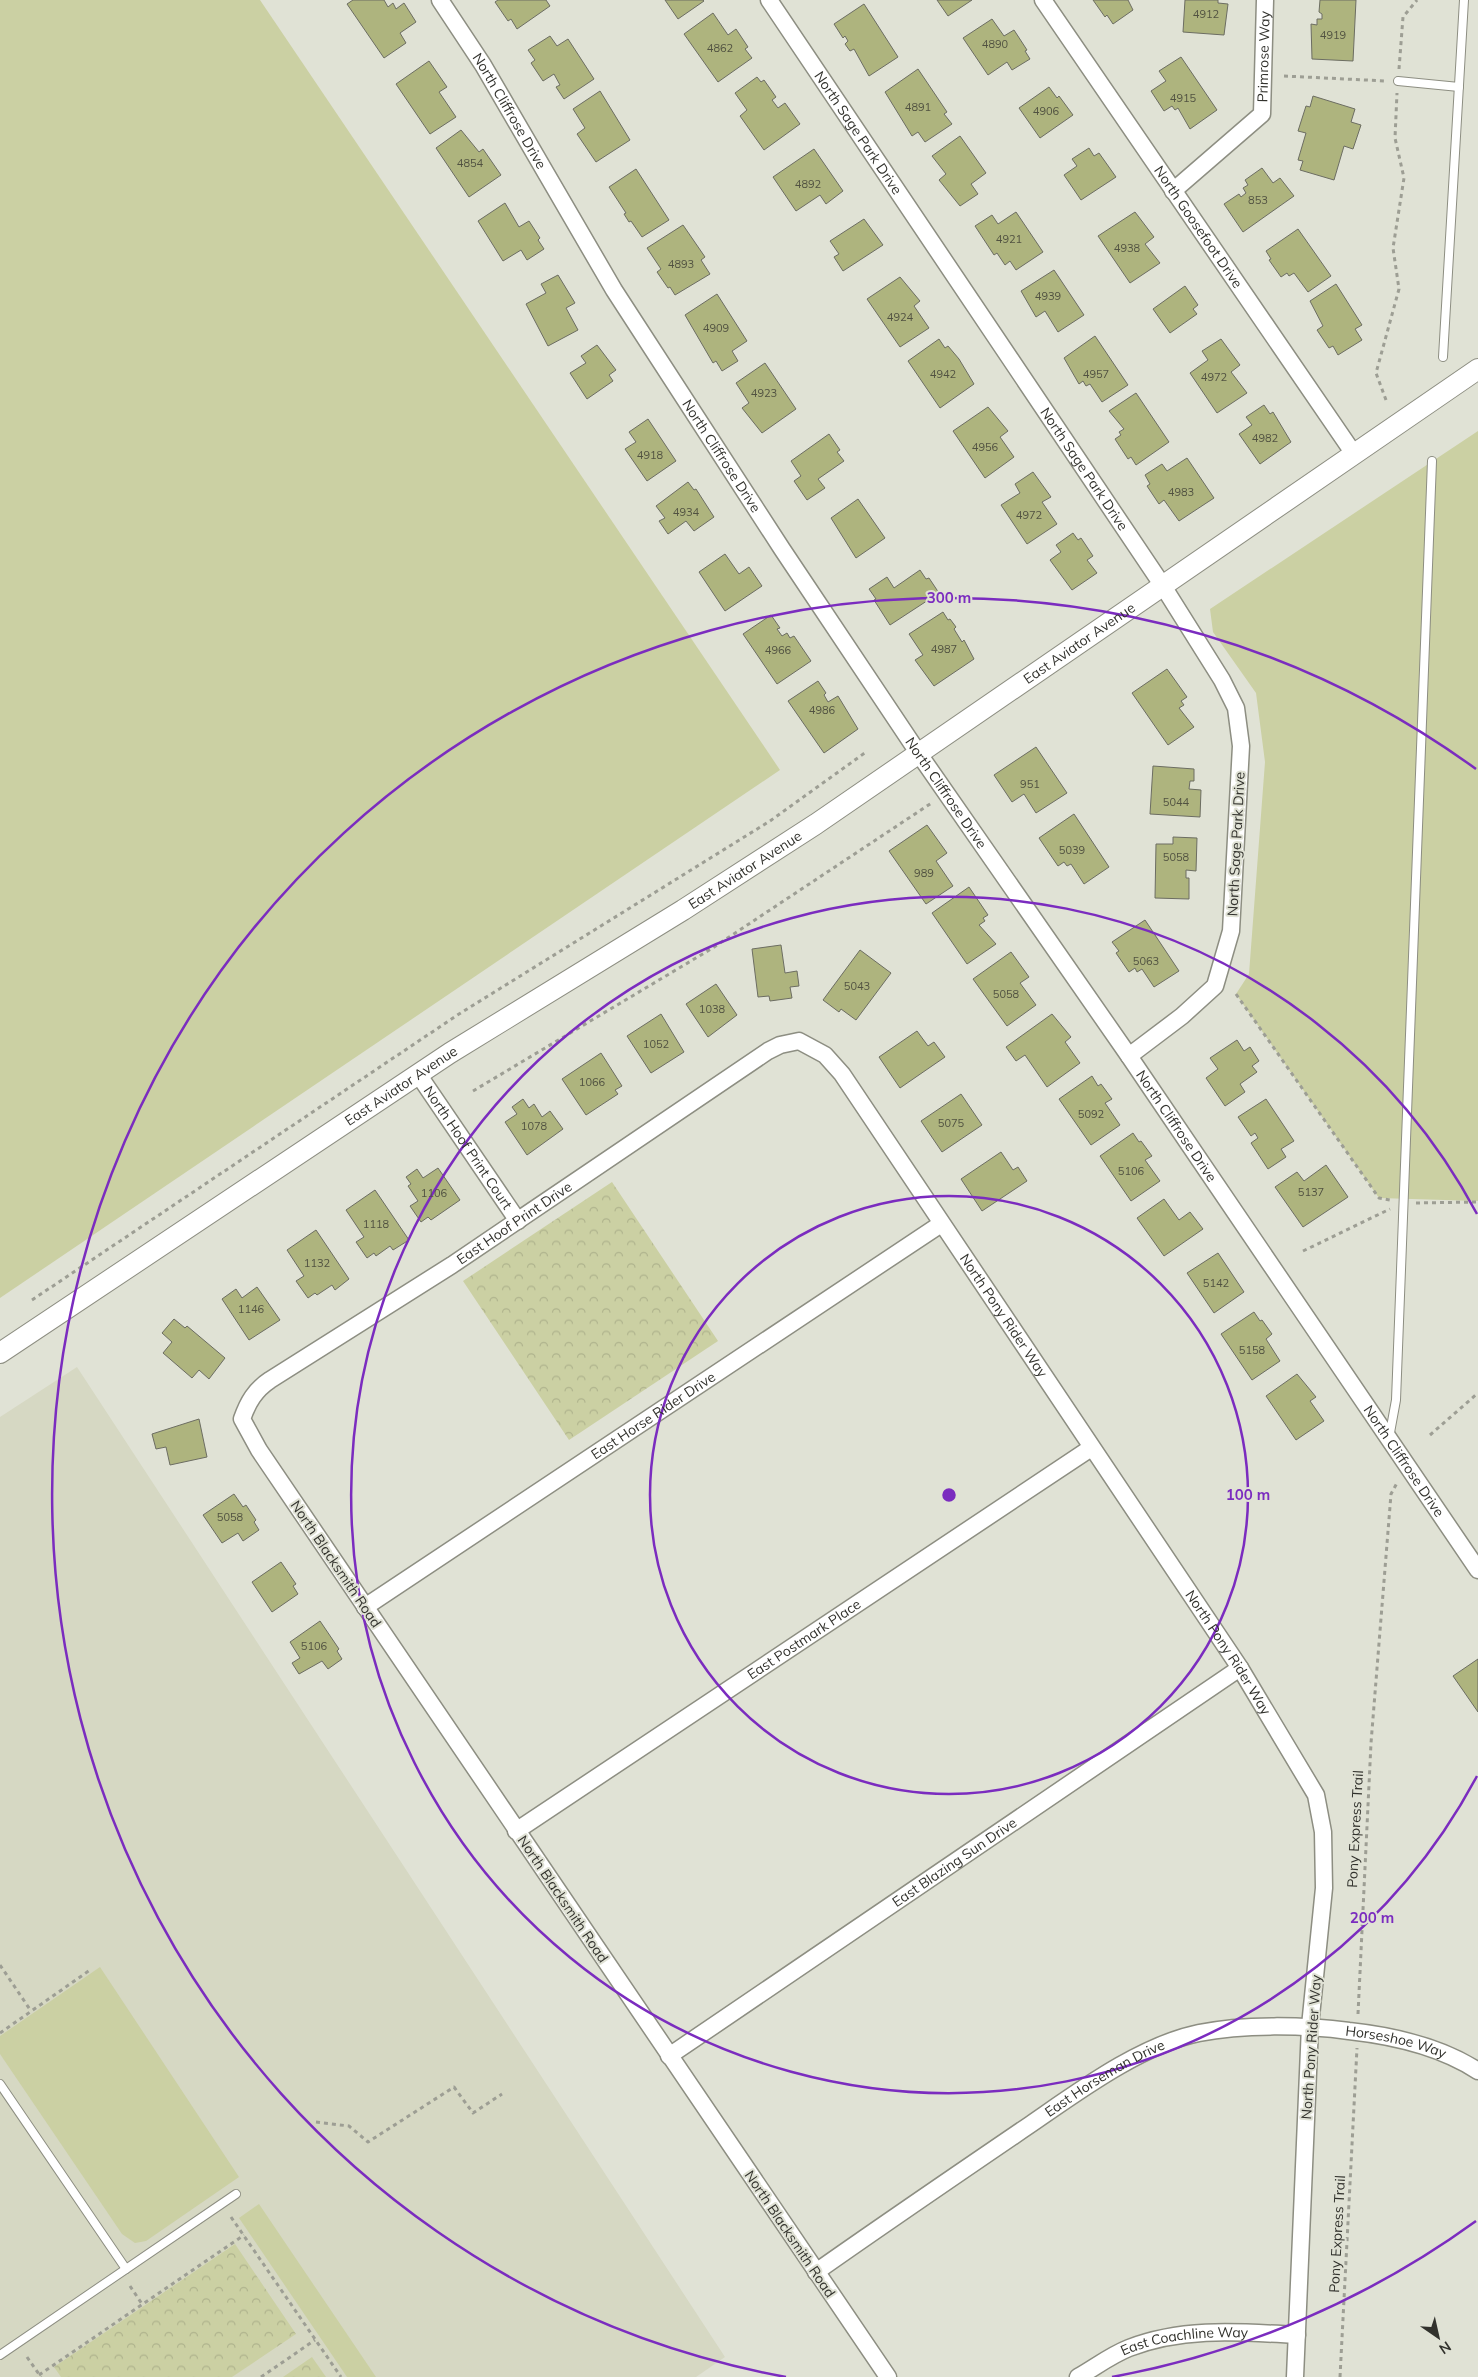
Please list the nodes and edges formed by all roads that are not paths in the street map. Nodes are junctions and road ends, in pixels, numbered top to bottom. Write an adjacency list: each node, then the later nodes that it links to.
1 (440, 0): 14 (street, North Cliffrose Drive)
2 (769, 0): 13 (street, North Sage Park Drive)
3 (1044, 0): 8 (street, North Goosefoot Drive)
4 (1265, 0): 8 (street, Primrose Way)
5 (1464, 0): 7 (lane)
6 (1398, 81): 7 (lane)
7 (1459, 87): 9 (lane)
8 (1173, 191): 11 (street, North Goosefoot Drive)
9 (1443, 357)
10 (1478, 369): 11 (street, East Aviator Avenue)
11 (1354, 454): 13 (street, East Aviator Avenue)
12 (1432, 461): 22 (lane)
13 (1163, 586): 14 (street, East Aviator Avenue); 16 (street, North Sage Park Drive)
14 (918, 754): 16 (street, North Cliffrose Drive); 17 (street, East Aviator Avenue)
15 (800, 1041): 18 (street, East Hoof Print Drive); 19 (street, North Pony Rider Way)
16 (1129, 1056): 22 (street, North Cliffrose Drive)
17 (418, 1074): 18 (street, North Hoof Print Court); 20 (street, East Aviator Avenue)
18 (518, 1221): 21 (street, East Hoof Print Drive)
19 (942, 1224): 23 (street, North Pony Rider Way); 25 (street, East Horse Rider Drive)
20 (0, 1353)
21 (242, 1419): 25 (street, North Blacksmith Road)
22 (1389, 1440): 24 (street, North Cliffrose Drive)
23 (1091, 1448): 26 (street, North Pony Rider Way); 27 (street, East Postmark Place)
24 (1478, 1570)
25 (365, 1607): 27 (street, North Blacksmith Road)
26 (1240, 1668): 28 (street, North Pony Rider Way); 29 (street, East Blazing Sun Drive)
27 (516, 1831): 29 (street, North Blacksmith Road)
28 (1310, 2026): 30 (street, Horseshoe Way); 34 (street, East Horseman Drive); 35 (street, North Pony Rider Way)
29 (669, 2056): 34 (street, North Blacksmith Road)
30 (1478, 2071)
31 (0, 2084): 33 (lane)
32 (236, 2194): 33 (lane)
33 (126, 2269): 36 (lane)
34 (816, 2272): 37 (street, North Blacksmith Road)
35 (1297, 2335): 38 (street, East Coachline Way); 39 (street, North Pony Rider Way)
36 (0, 2355)
37 (888, 2377)
38 (1078, 2377)
39 (1295, 2377)

